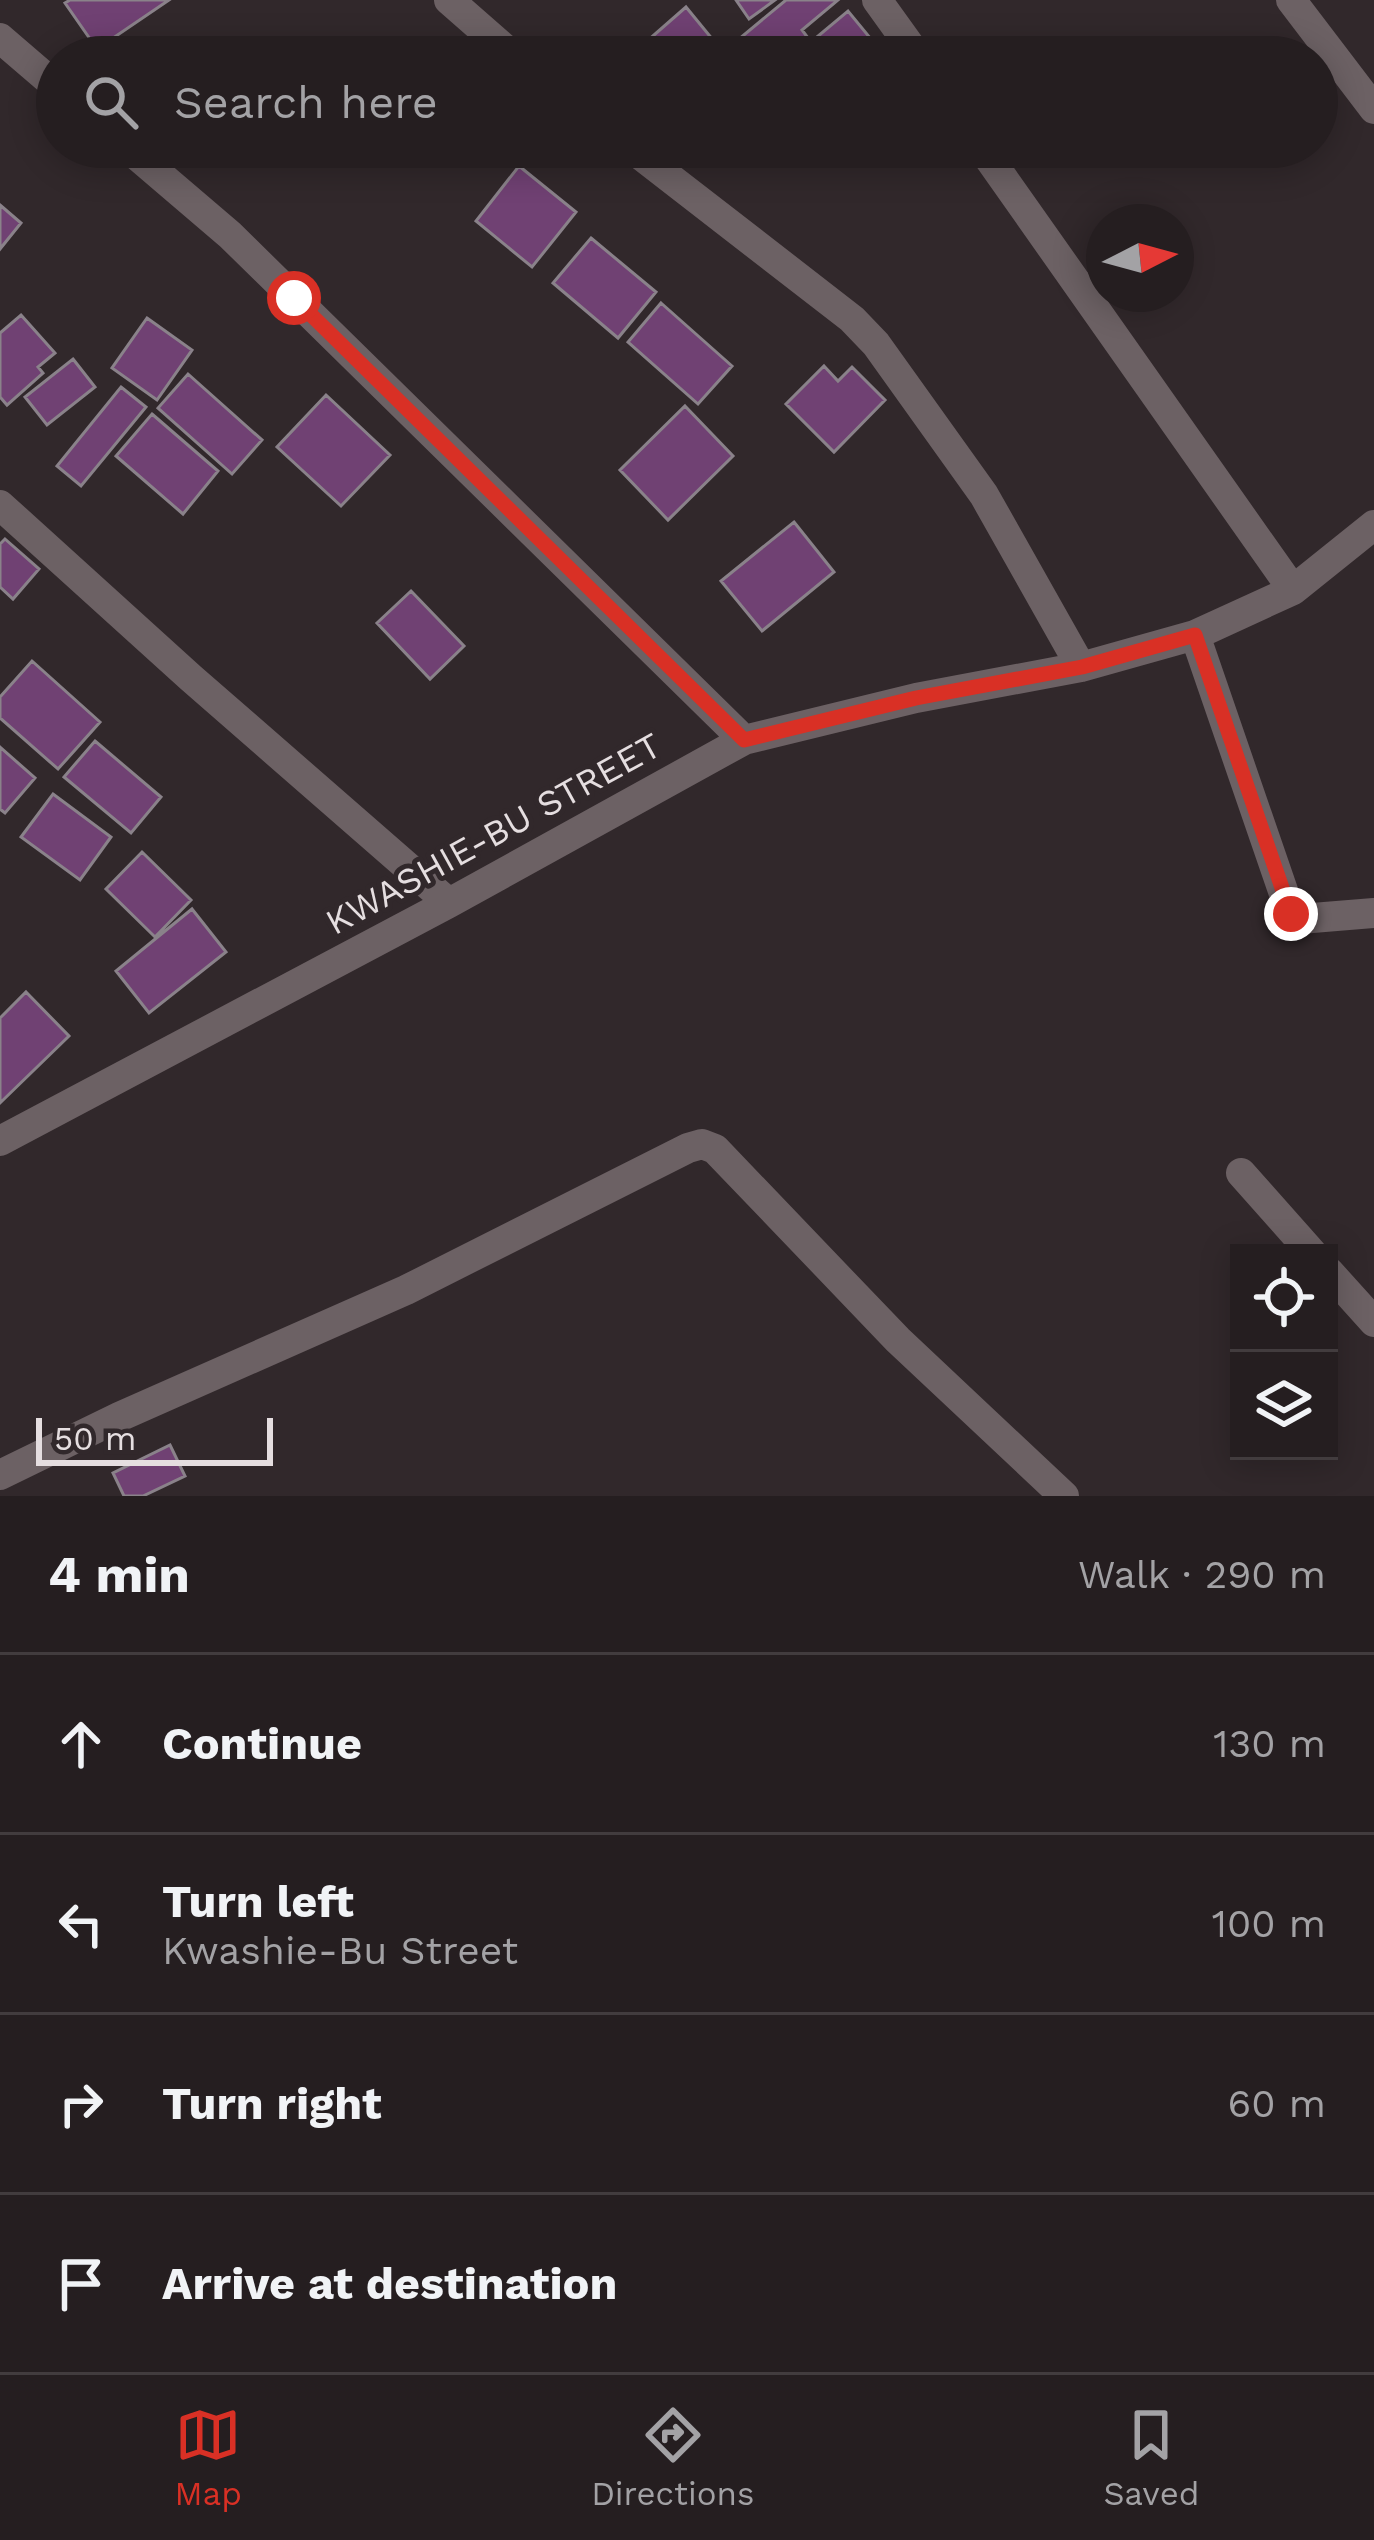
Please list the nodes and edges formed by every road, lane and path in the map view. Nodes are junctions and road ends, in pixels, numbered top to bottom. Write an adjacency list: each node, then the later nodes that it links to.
1 (449, 0): 4 (street)
2 (877, 0): 5 (street)
3 (1291, 0): 6 (street)
4 (490, 36)
5 (902, 36)
6 (1318, 36)
7 (0, 38): 9 (street)
8 (1338, 62): 10 (street)
9 (36, 69)
10 (1374, 109)
11 (152, 168): 19 (street)
12 (657, 168): 18 (street)
13 (996, 168): 16 (street)
14 (0, 505): 20 (street)
15 (1374, 525): 16 (street, KWASHIE-BU STREET)
16 (1293, 590): 17 (street, KWASHIE-BU STREET)
17 (1195, 635): 18 (street, KWASHIE-BU STREET); 21 (street)
18 (1082, 667): 19 (street, KWASHIE-BU STREET)
19 (744, 740): 20 (street, KWASHIE-BU STREET)
20 (449, 903): 22 (street, KWASHIE-BU STREET)
21 (1374, 913)
22 (0, 1141)
23 (1241, 1173): 24 (street)
24 (1304, 1244)
25 (1338, 1282): 26 (street)
26 (1374, 1322)
27 (0, 1475): 28 (street)
28 (1064, 1496)

